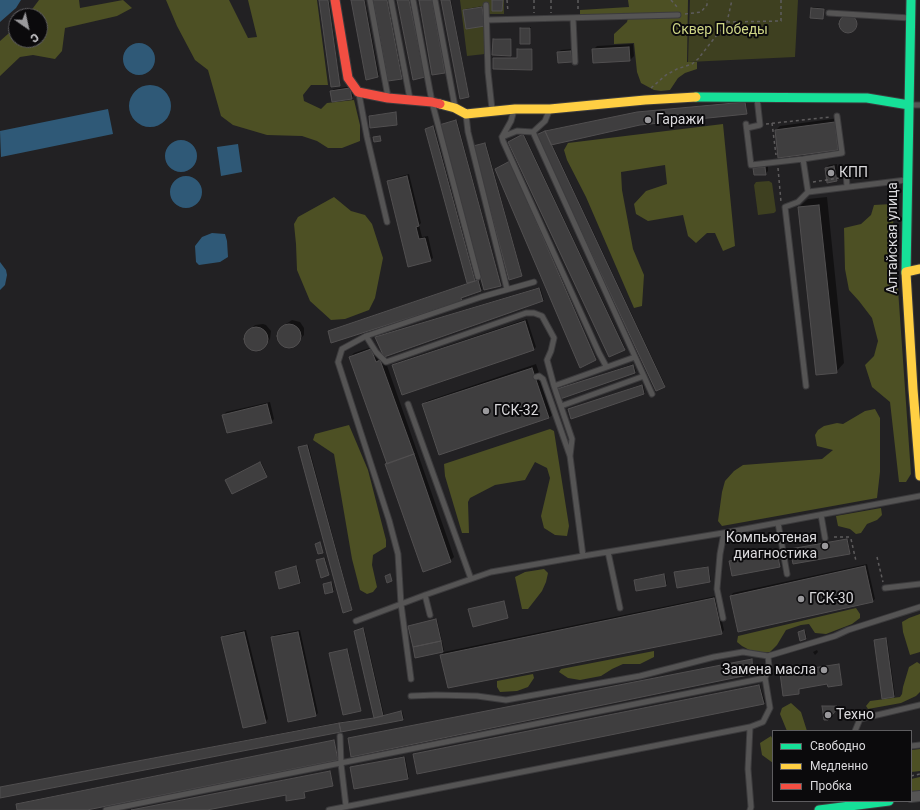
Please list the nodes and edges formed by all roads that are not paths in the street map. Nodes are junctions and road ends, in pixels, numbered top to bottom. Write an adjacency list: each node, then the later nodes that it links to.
1 (335, 0): 14 (street)
2 (370, 0): 16 (lane)
3 (391, 0): 17 (lane)
4 (413, 0): 18 (lane)
5 (435, 0): 21 (lane)
6 (911, 0): 11 (street, Алтайская улица)
7 (486, 5): 12 (lane)
8 (829, 13): 11 (lane)
9 (680, 15): 10 (lane)
10 (576, 18): 12 (lane); 13 (lane)
11 (911, 18): 19 (street, Алтайская улица)
12 (487, 20): 24 (lane)
13 (575, 62)
14 (358, 92): 16 (street); 34 (lane)
15 (757, 97): 19 (street); 23 (street); 29 (lane)
16 (388, 98): 17 (street)
17 (410, 100): 18 (street)
18 (432, 102): 21 (street); 37 (lane)
19 (909, 105): 20 (lane); 31 (street, Алтайская улица)
20 (920, 105)
21 (456, 108): 25 (street)
22 (515, 109): 23 (street); 24 (street); 28 (lane)
23 (550, 109): 27 (lane)
24 (492, 111): 25 (street)
25 (466, 114): 39 (lane)
26 (837, 116): 29 (lane)
27 (533, 132): 28 (lane); 41 (lane)
28 (502, 137): 42 (lane)
29 (803, 159): 33 (lane)
30 (846, 171): 32 (lane)
31 (906, 180): 32 (lane); 36 (street, Алтайская улица)
32 (847, 187): 33 (lane)
33 (808, 192): 46 (lane)
34 (387, 222)
35 (920, 270): 36 (street)
36 (906, 272): 47 (street, Алтайская улица)
37 (478, 277)
38 (534, 282): 39 (lane)
39 (507, 288): 40 (lane)
40 (366, 336): 45 (lane); 65 (lane)
41 (635, 357): 42 (lane); 43 (lane)
42 (606, 366): 45 (lane)
43 (644, 376): 48 (lane); 50 (lane)
44 (536, 377): 51 (lane)
45 (554, 386): 50 (lane)
46 (806, 386)
47 (916, 388): 52 (street, Алтайская улица)
48 (652, 394)
49 (408, 404): 61 (lane)
50 (560, 406): 51 (lane)
51 (570, 456): 59 (lane)
52 (920, 476)
53 (920, 496): 54 (lane)
54 (821, 515): 55 (lane); 57 (lane)
55 (778, 523): 56 (lane); 60 (lane)
56 (724, 533): 58 (lane); 69 (lane)
57 (825, 538)
58 (608, 552): 59 (lane); 67 (lane)
59 (582, 556): 61 (lane)
60 (787, 574)
61 (471, 579): 64 (lane)
62 (920, 584): 63 (lane)
63 (885, 588)
64 (425, 595): 65 (lane); 68 (lane)
65 (401, 604): 70 (lane); 73 (lane)
66 (920, 607): 71 (lane)
67 (620, 608)
68 (430, 615)
69 (723, 618)
70 (356, 621)
71 (768, 656): 72 (lane); 74 (lane)
72 (765, 678): 76 (lane); 79 (lane)
73 (411, 679)
74 (411, 696)
75 (920, 705): 77 (lane)
76 (750, 727): 81 (lane); 84 (lane)
77 (855, 730)
78 (340, 736): 79 (lane)
79 (341, 764): 81 (lane); 82 (lane)
80 (881, 802): 85 (street)
81 (346, 806): 83 (lane)
82 (106, 810)
83 (329, 810)
84 (750, 810)
85 (818, 810)

